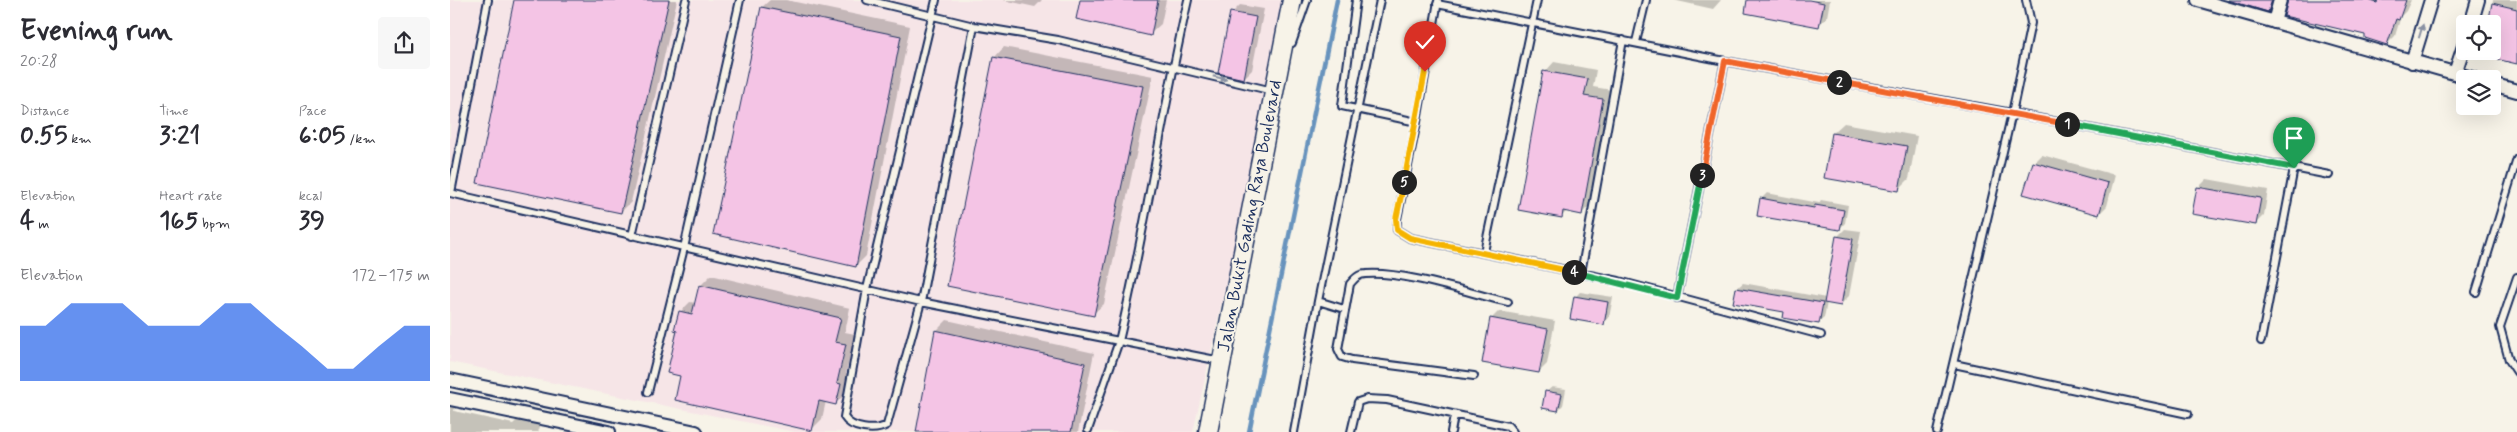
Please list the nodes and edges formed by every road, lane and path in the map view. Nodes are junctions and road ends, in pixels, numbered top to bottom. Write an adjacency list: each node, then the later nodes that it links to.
1 (488, 0): 39 (lane)
2 (686, 0): 40 (lane)
3 (740, 0): 41 (lane)
4 (867, 0): 20 (lane)
5 (936, 0): 20 (lane)
6 (1188, 0): 28 (lane)
7 (1292, 0): 32 (street, Jalan Bukit Gading Raya Boulevard)
8 (1307, 0): 32 (lane)
9 (1356, 0): 33 (lane)
10 (1380, 0): 33 (lane)
11 (1537, 0): 21 (lane)
12 (1646, 0): 25 (lane)
13 (2026, 0): 34 (lane)
14 (2198, 0): 22 (street)
15 (2280, 0): 22 (street)
16 (2431, 0): 27 (street, one-way to 16)
17 (2478, 0): 19 (street)
18 (1438, 2): 21 (lane); 35 (lane)
19 (2474, 15)
20 (933, 16): 23 (lane); 45 (lane)
21 (1533, 22): 24 (lane); 42 (lane)
22 (2274, 22): 27 (street)
23 (974, 26): 28 (lane); 49 (lane)
24 (1623, 40): 25 (lane); 43 (lane)
25 (1636, 42): 26 (lane)
26 (1725, 61): 34 (lane); 47 (lane)
27 (2412, 62): 29 (street)
28 (1172, 66): 32 (lane, one-way to 32); 53 (lane)
29 (2456, 73)
30 (2501, 87): 31 (street)
31 (2517, 91)
32 (1274, 92): 55 (street, Jalan Bukit Gading Raya Boulevard)
33 (1358, 110): 35 (lane); 48 (lane)
34 (2012, 113): 37 (lane); 56 (lane)
35 (1417, 122): 42 (lane)
36 (2517, 159): 46 (lane)
37 (2294, 168): 38 (lane); 54 (lane)
38 (2329, 175)
39 (450, 193): 40 (lane)
40 (632, 236): 41 (lane)
41 (684, 248): 45 (lane); 60 (lane)
42 (1484, 252): 43 (lane)
43 (1581, 273): 47 (lane)
44 (2517, 277): 57 (lane)
45 (867, 289): 49 (lane); 49 (lane)
46 (2476, 292)
47 (1677, 298): 52 (lane)
48 (1318, 301): 51 (lane); 70 (lane)
49 (921, 302): 53 (lane)
50 (1508, 302): 51 (lane)
51 (1344, 309): 58 (lane)
52 (1821, 335)
53 (1119, 341): 55 (lane); 66 (lane)
54 (2261, 341)
55 (1222, 361): 69 (street, Jalan Bukit Gading Raya Boulevard)
56 (1954, 364): 62 (lane); 74 (lane)
57 (2517, 372)
58 (1474, 376)
59 (450, 380): 68 (street)
60 (648, 392)
61 (450, 399): 64 (street)
62 (2188, 414)
63 (1454, 416): 71 (lane); 72 (lane); 73 (lane)
64 (566, 428): 65 (street)
65 (589, 430): 67 (street)
66 (1088, 430)
67 (609, 432)
68 (696, 432)
69 (1208, 432)
70 (1294, 432)
71 (1351, 432)
72 (1451, 432)
73 (1513, 432)
74 (1937, 432)

